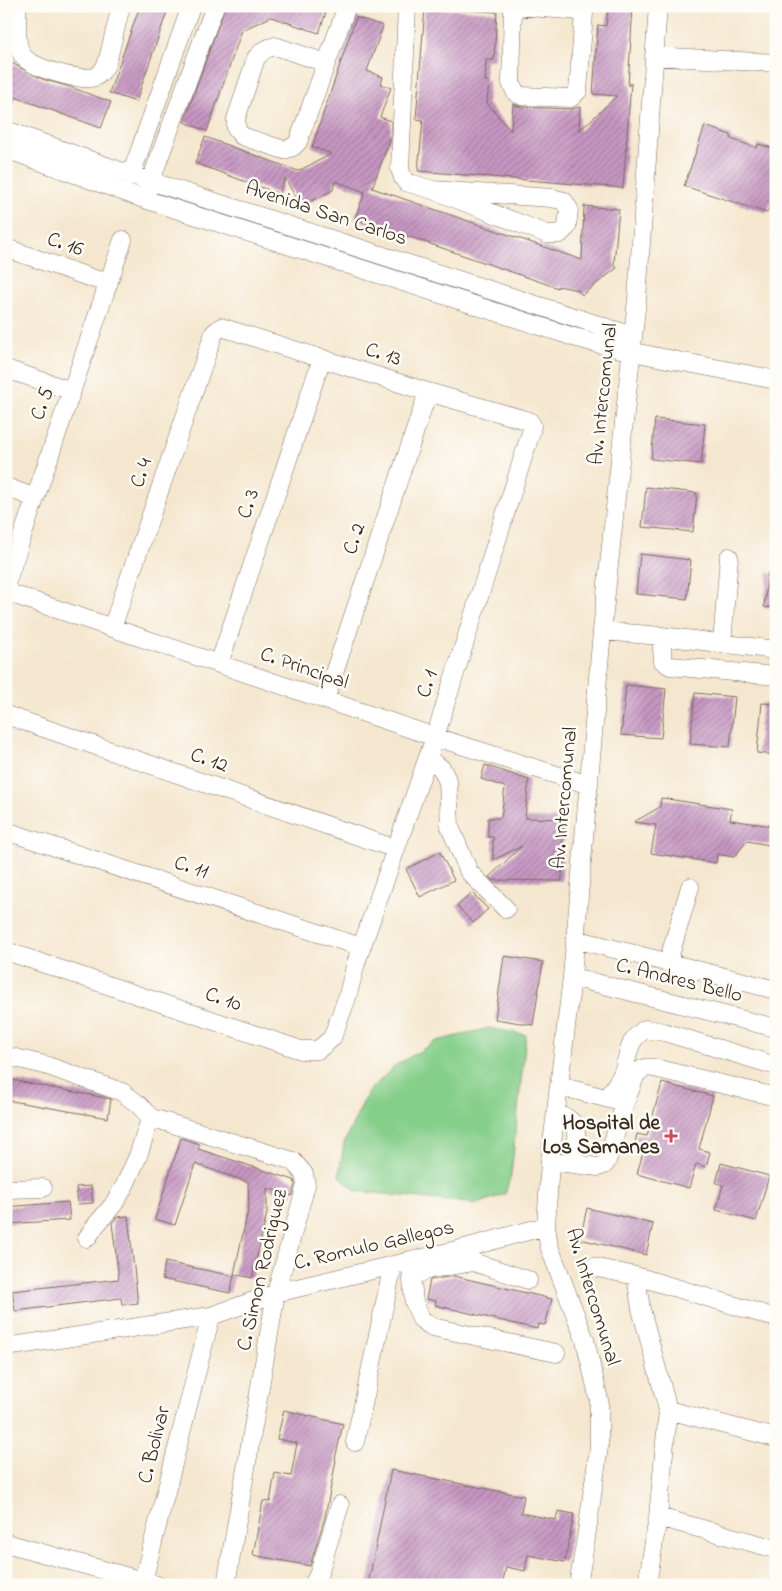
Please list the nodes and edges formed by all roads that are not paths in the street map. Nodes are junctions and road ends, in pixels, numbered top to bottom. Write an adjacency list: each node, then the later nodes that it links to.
1 (17, 6): 2 (street)
2 (121, 6)
3 (191, 6): 13 (street)
4 (215, 6): 14 (street)
5 (347, 6): 10 (street)
6 (407, 6): 18 (street)
7 (515, 6): 7 (street)
8 (658, 6): 9 (street, Av. Intercomunal)
9 (654, 56): 11 (street); 24 (street, Av. Intercomunal)
10 (326, 63): 10 (street)
11 (776, 63)
12 (6, 130): 16 (street, Avenida San Carlos)
13 (146, 134): 14 (street); 16 (street)
14 (164, 140): 17 (street)
15 (6, 150): 19 (street, Avenida San Carlos)
16 (131, 175): 17 (street, Avenida San Carlos)
17 (151, 181): 19 (street); 24 (street, Avenida San Carlos)
18 (433, 190): 18 (street)
19 (144, 199): 24 (street, Avenida San Carlos)
20 (123, 240): 22 (street, C. 5)
21 (6, 248): 22 (street, C. 16)
22 (110, 282): 28 (street, C. 5)
23 (214, 332): 25 (street, C. 13); 36 (street, C. 4)
24 (632, 345): 27 (street); 37 (street, Av. Intercomunal)
25 (322, 358): 29 (street, C. 13); 41 (street, C. 3)
26 (6, 369): 28 (street)
27 (776, 380)
28 (72, 391): 32 (street, C. 5)
29 (428, 392): 30 (street, C. 13); 43 (street, C. 2)
30 (531, 432): 45 (street, C. 1)
31 (6, 487): 32 (street)
32 (35, 498): 34 (street, C. 5)
33 (729, 557): 39 (street)
34 (6, 584)
35 (6, 592): 36 (street, C. Principal)
36 (112, 628): 41 (street, C. Principal)
37 (602, 631): 38 (street); 47 (street, Av. Intercomunal)
38 (661, 636): 39 (street); 42 (street)
39 (722, 644): 40 (street)
40 (776, 650)
41 (219, 664): 43 (street, C. Principal)
42 (776, 676)
43 (325, 700): 45 (street, C. Principal)
44 (6, 715): 49 (street, C. 12)
45 (435, 737): 46 (street, C. 1); 47 (street, C. Principal)
46 (428, 758): 49 (street, C. 1); 51 (street)
47 (589, 785): 52 (street, Av. Intercomunal)
48 (6, 831): 53 (street, C. 11)
49 (396, 849): 53 (street, C. 1)
50 (690, 887): 55 (street)
51 (506, 909)
52 (576, 939): 55 (street, C. Andres Bello); 56 (street, Av. Intercomunal)
53 (361, 948): 54 (street, C. 10)
54 (6, 951)
55 (668, 962): 57 (street, C. Andres Bello)
56 (572, 977): 58 (street, C. Andres Bello); 61 (street, Av. Intercomunal)
57 (776, 990)
58 (776, 1028)
59 (8, 1057): 66 (street)
60 (776, 1066): 63 (street)
61 (559, 1088): 63 (street); 65 (street, Av. Intercomunal)
62 (776, 1097): 64 (street)
63 (607, 1098): 64 (street)
64 (625, 1103): 68 (street)
65 (556, 1114): 67 (street, Av. Intercomunal); 68 (street)
66 (153, 1120): 72 (street); 78 (street, C. Simon Rodriguez)
67 (550, 1161): 68 (street); 71 (street, Av. Intercomunal)
68 (573, 1164)
69 (42, 1188): 70 (street)
70 (6, 1189)
71 (546, 1226): 73 (street, C. Romulo Gallegos); 93 (street, Av. Intercomunal)
72 (87, 1238)
73 (469, 1255): 74 (street, C. Romulo Gallegos); 77 (street)
74 (405, 1267): 78 (street, C. Romulo Gallegos); 82 (street); 85 (street)
75 (592, 1267): 76 (street)
76 (636, 1276): 80 (street); 83 (street)
77 (528, 1280)
78 (276, 1293): 79 (street, C. Romulo Gallegos); 91 (street, C. Simon Rodriguez)
79 (211, 1316): 81 (street, C. Romulo Gallegos); 90 (street, C. Bolivar)
80 (776, 1318)
81 (6, 1347)
82 (556, 1353)
83 (668, 1410): 84 (street); 87 (street)
84 (776, 1438)
85 (355, 1442)
86 (340, 1505): 92 (street)
87 (658, 1516): 89 (street); 94 (street)
88 (6, 1543): 90 (street)
89 (776, 1549)
90 (147, 1584)
91 (226, 1585)
92 (313, 1585)
93 (578, 1585)
94 (647, 1585)

